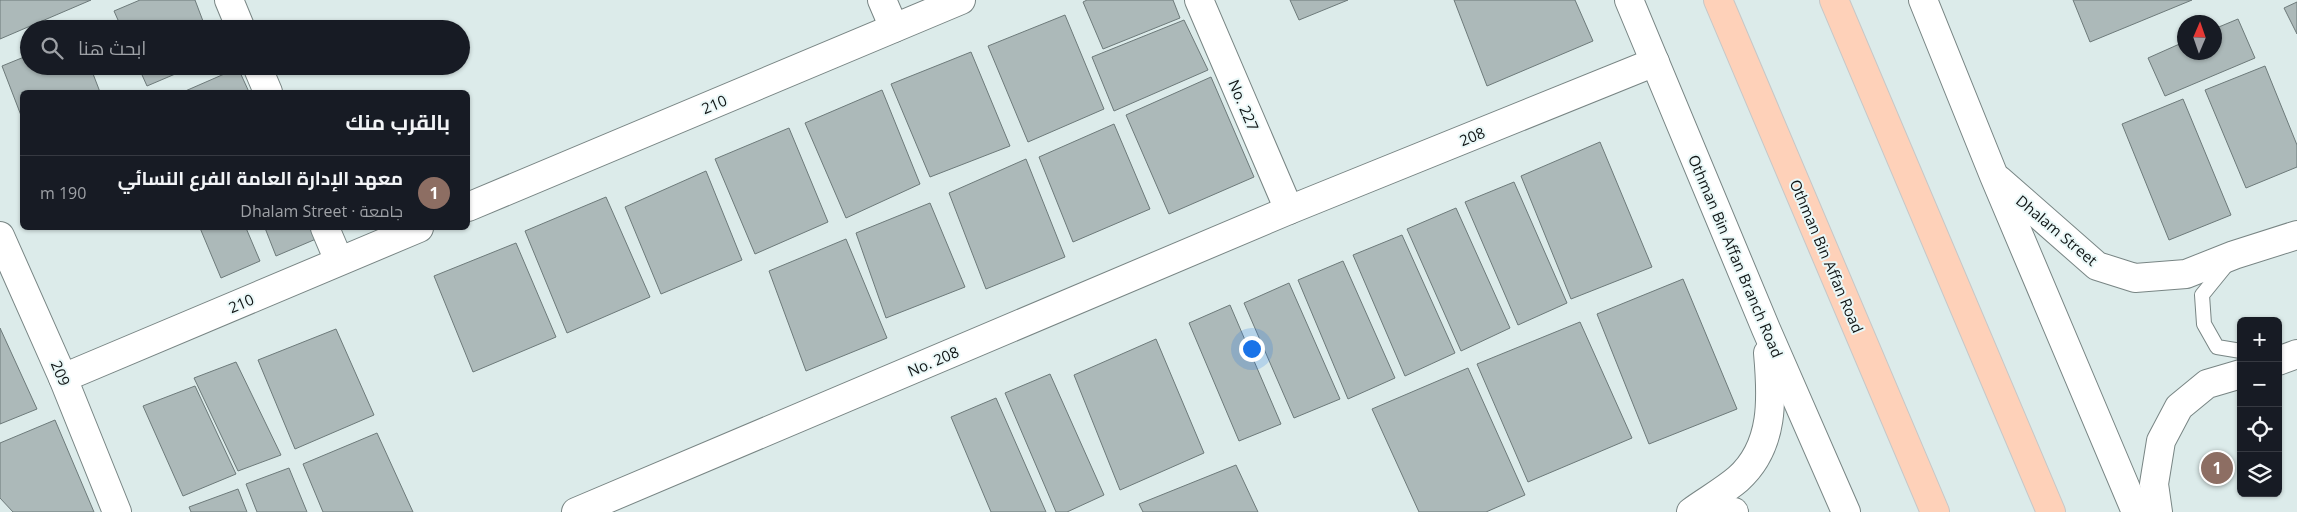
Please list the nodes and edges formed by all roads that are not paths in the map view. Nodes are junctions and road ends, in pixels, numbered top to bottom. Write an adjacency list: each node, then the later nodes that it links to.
1 (229, 0): 9 (street)
2 (882, 0): 10 (street)
3 (960, 0): 10 (street, 210)
4 (1200, 0): 16 (street, No. 227)
5 (1630, 0): 11 (street, Othman Bin Affan Branch Road)
6 (1718, 0): 37 (main road, Othman Bin Affan Road)
7 (1834, 0): 38 (main road)
8 (1923, 0): 14 (street)
9 (237, 20)
10 (894, 28): 15 (street, 210)
11 (1655, 62): 16 (street, 208); 23 (street, Othman Bin Affan Branch Road)
12 (261, 75): 13 (street)
13 (267, 90)
14 (1994, 176): 21 (street, Dhalam Street); 39 (street)
15 (470, 206)
16 (1289, 210): 32 (street, No. 208)
17 (326, 230): 22 (street)
18 (414, 230): 22 (street, 210)
19 (0, 236): 30 (street, 209)
20 (2297, 236): 21 (street, Dhalam Street)
21 (2234, 255): 26 (lane)
22 (339, 261): 30 (street, 210)
23 (1766, 329): 33 (street); 36 (street, Othman Bin Affan Branch Road)
24 (2297, 347): 25 (lane)
25 (2282, 349)
26 (2237, 350)
27 (2297, 354): 28 (street)
28 (2282, 360)
29 (2237, 375): 40 (street)
30 (63, 378): 31 (street, 209)
31 (116, 512)
32 (576, 512)
33 (1691, 512)
34 (1715, 512): 35 (street)
35 (1734, 512)
36 (1846, 512)
37 (1934, 512)
38 (2051, 512)
39 (2136, 512)
40 (2158, 512)

